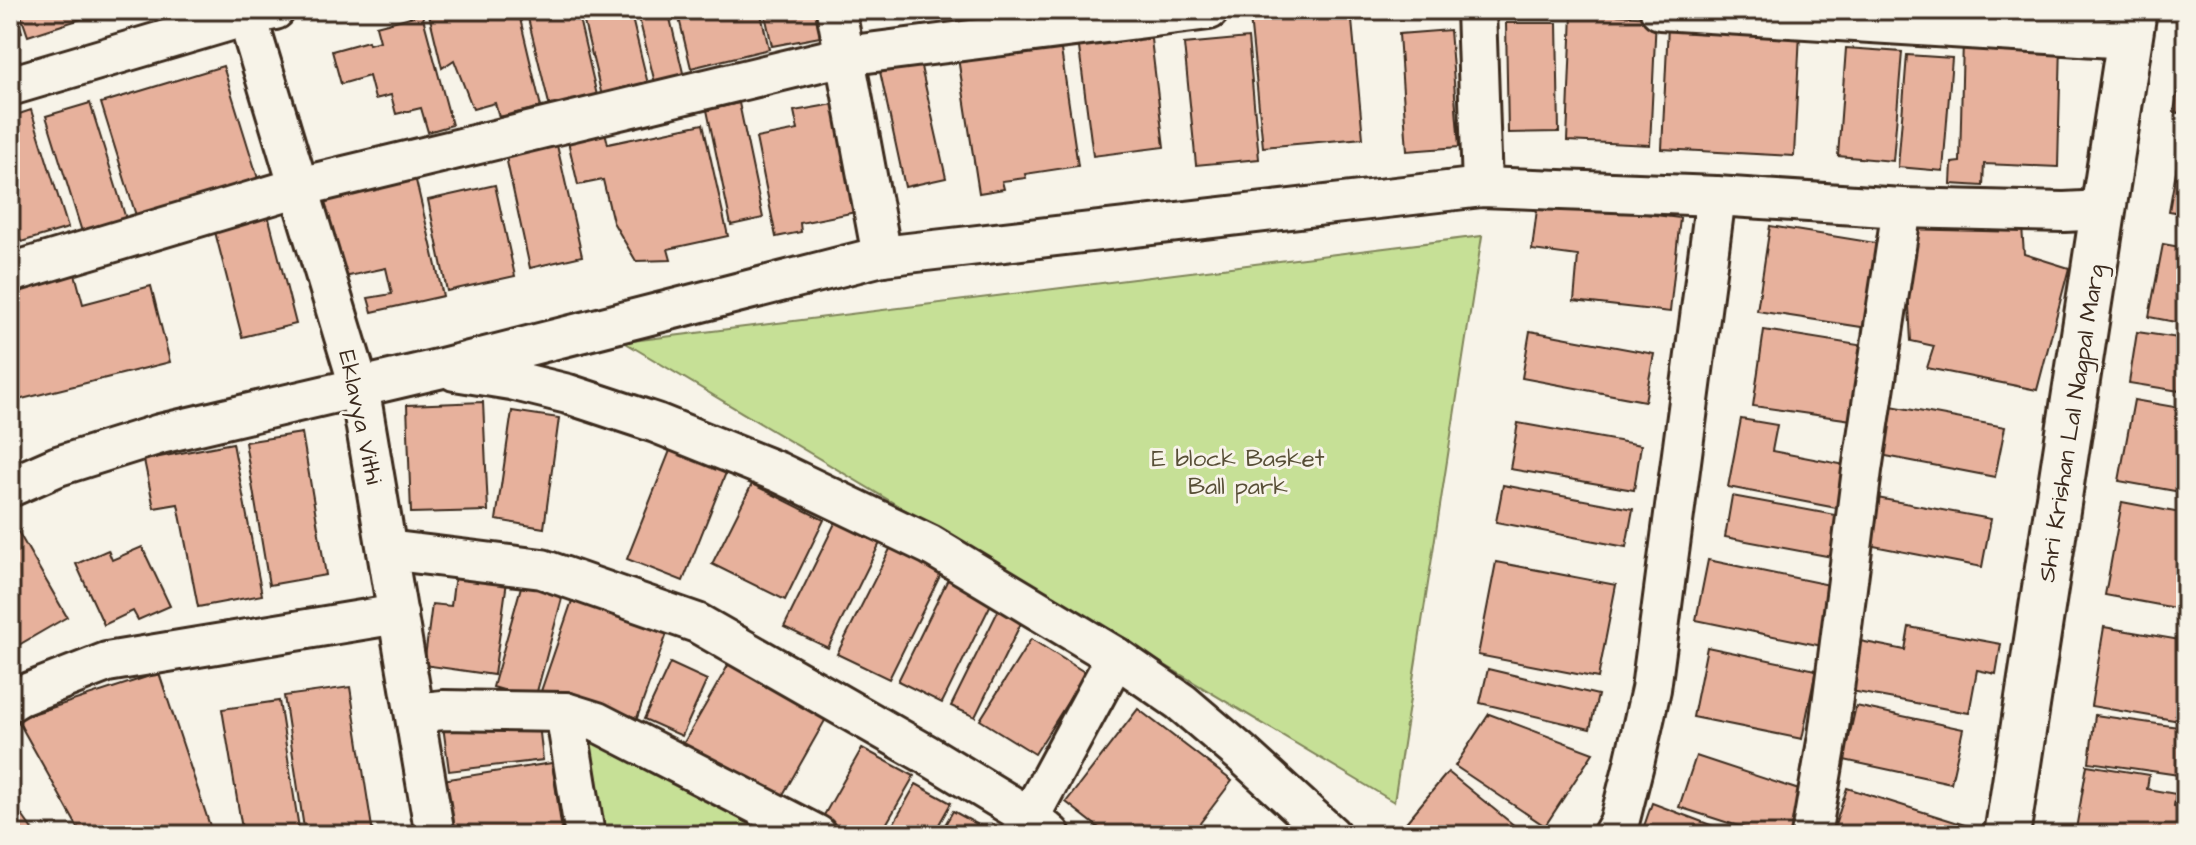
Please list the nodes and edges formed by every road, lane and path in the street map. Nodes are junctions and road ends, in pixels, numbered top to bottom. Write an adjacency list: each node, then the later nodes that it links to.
1 (836, 10): 7 (street)
2 (1209, 10): 7 (street)
3 (1476, 10): 10 (street)
4 (1660, 10): 6 (street)
5 (255, 12): 8 (street); 9 (street, Eklavya Vithi)
6 (2132, 25): 13 (street, Shri Krishan Lal Nagpal Marg)
7 (844, 56): 9 (street); 14 (street)
8 (10, 86)
9 (299, 187): 15 (street); 17 (street, Eklavya Vithi)
10 (1482, 187): 11 (street); 14 (street)
11 (1716, 196): 12 (street); 30 (street)
12 (1902, 208): 13 (street); 31 (street)
13 (2103, 210): 32 (street, Shri Krishan Lal Nagpal Marg)
14 (882, 256): 16 (street)
15 (10, 273)
16 (438, 369): 17 (street); 21 (street)
17 (359, 386): 18 (street); 19 (street, Eklavya Vithi)
18 (10, 487)
19 (387, 550): 20 (street, Eklavya Vithi); 25 (street)
20 (398, 614): 22 (street); 24 (street, Eklavya Vithi)
21 (1116, 657): 25 (street); 29 (street)
22 (10, 702)
23 (565, 712): 24 (street); 27 (street); 28 (street)
24 (415, 713): 26 (street, Eklavya Vithi)
25 (1034, 829)
26 (435, 835)
27 (585, 835)
28 (817, 835)
29 (1331, 835)
30 (1612, 835)
31 (1811, 835)
32 (2007, 835)

